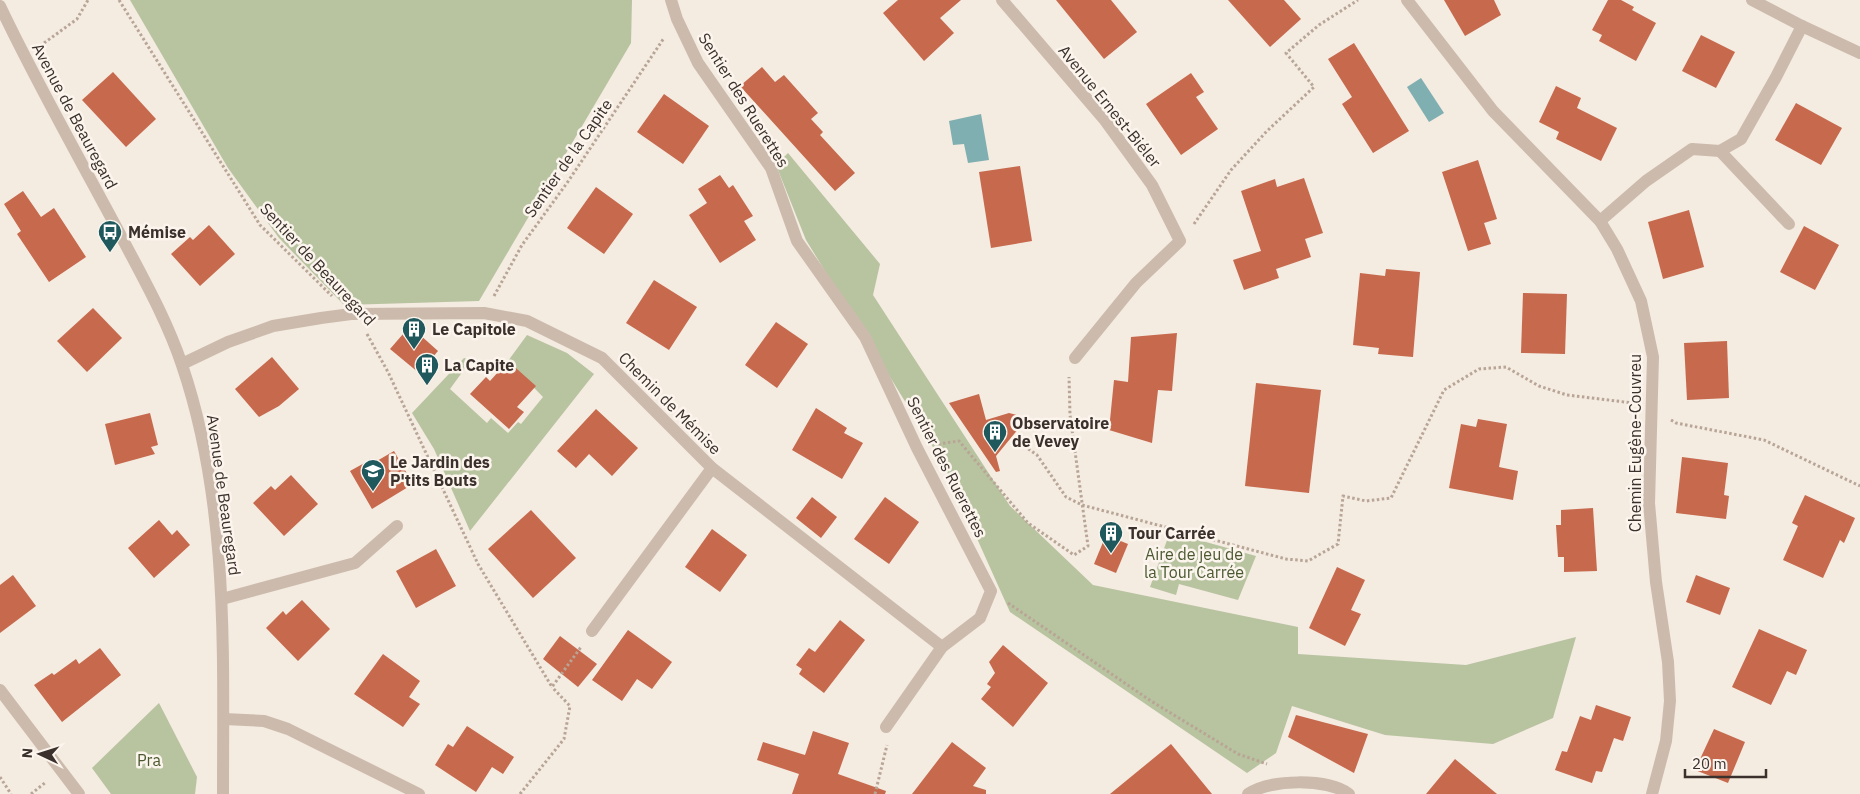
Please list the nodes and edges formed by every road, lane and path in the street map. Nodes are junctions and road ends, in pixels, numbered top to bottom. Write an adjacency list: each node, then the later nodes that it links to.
1 (88, 0): 11 (path)
2 (119, 0): 18 (path, Sentier de Beauregard)
3 (671, 0): 9 (street, Sentier des Ruerettes)
4 (1002, 0): 16 (street, Avenue Ernest-Biéler)
5 (1358, 0): 16 (path)
6 (1407, 0): 14 (street, Chemin Eugène-Couvreu)
7 (1752, 0): 10 (street)
8 (0, 6): 20 (street, Avenue de Beauregard)
9 (677, 19): 17 (path, Sentier de la Capite); 23 (street, Sentier des Ruerettes)
10 (1802, 26): 12 (street); 13 (street)
11 (38, 48)
12 (1860, 53)
13 (1720, 151): 14 (street); 15 (street)
14 (1600, 220): 21 (street, Chemin Eugène-Couvreu)
15 (1789, 224)
16 (1180, 241): 19 (street)
17 (484, 313): 18 (street, Chemin de Mémise); 24 (street, Chemin de Mémise)
18 (351, 314): 20 (street, Chemin de Mémise); 32 (path, Sentier de Beauregard)
19 (1075, 358): 26 (path)
20 (182, 364): 29 (street, Avenue de Beauregard)
21 (1650, 404): 25 (path); 26 (path); 48 (street, Chemin Eugène-Couvreu)
22 (1020, 443): 26 (path)
23 (917, 448): 26 (path); 28 (street, Sentier des Ruerettes)
24 (712, 468): 30 (street); 31 (street, Chemin de Mémise)
25 (1860, 486)
26 (1082, 505)
27 (397, 526): 29 (street)
28 (991, 591): 31 (street); 36 (path)
29 (222, 599): 34 (street, Avenue de Beauregard)
30 (592, 632): 32 (path)
31 (942, 648): 35 (street)
32 (552, 687): 44 (path, Sentier de Beauregard)
33 (0, 690): 41 (street)
34 (224, 719): 42 (street, Avenue de Beauregard); 43 (street)
35 (886, 728): 45 (path)
36 (1272, 766)
37 (0, 777): 39 (path)
38 (38, 788): 40 (path)
39 (11, 794)
40 (31, 794)
41 (79, 794)
42 (223, 794)
43 (419, 794)
44 (520, 794)
45 (875, 794)
46 (1248, 794): 47 (street)
47 (1349, 794)
48 (1652, 794)

